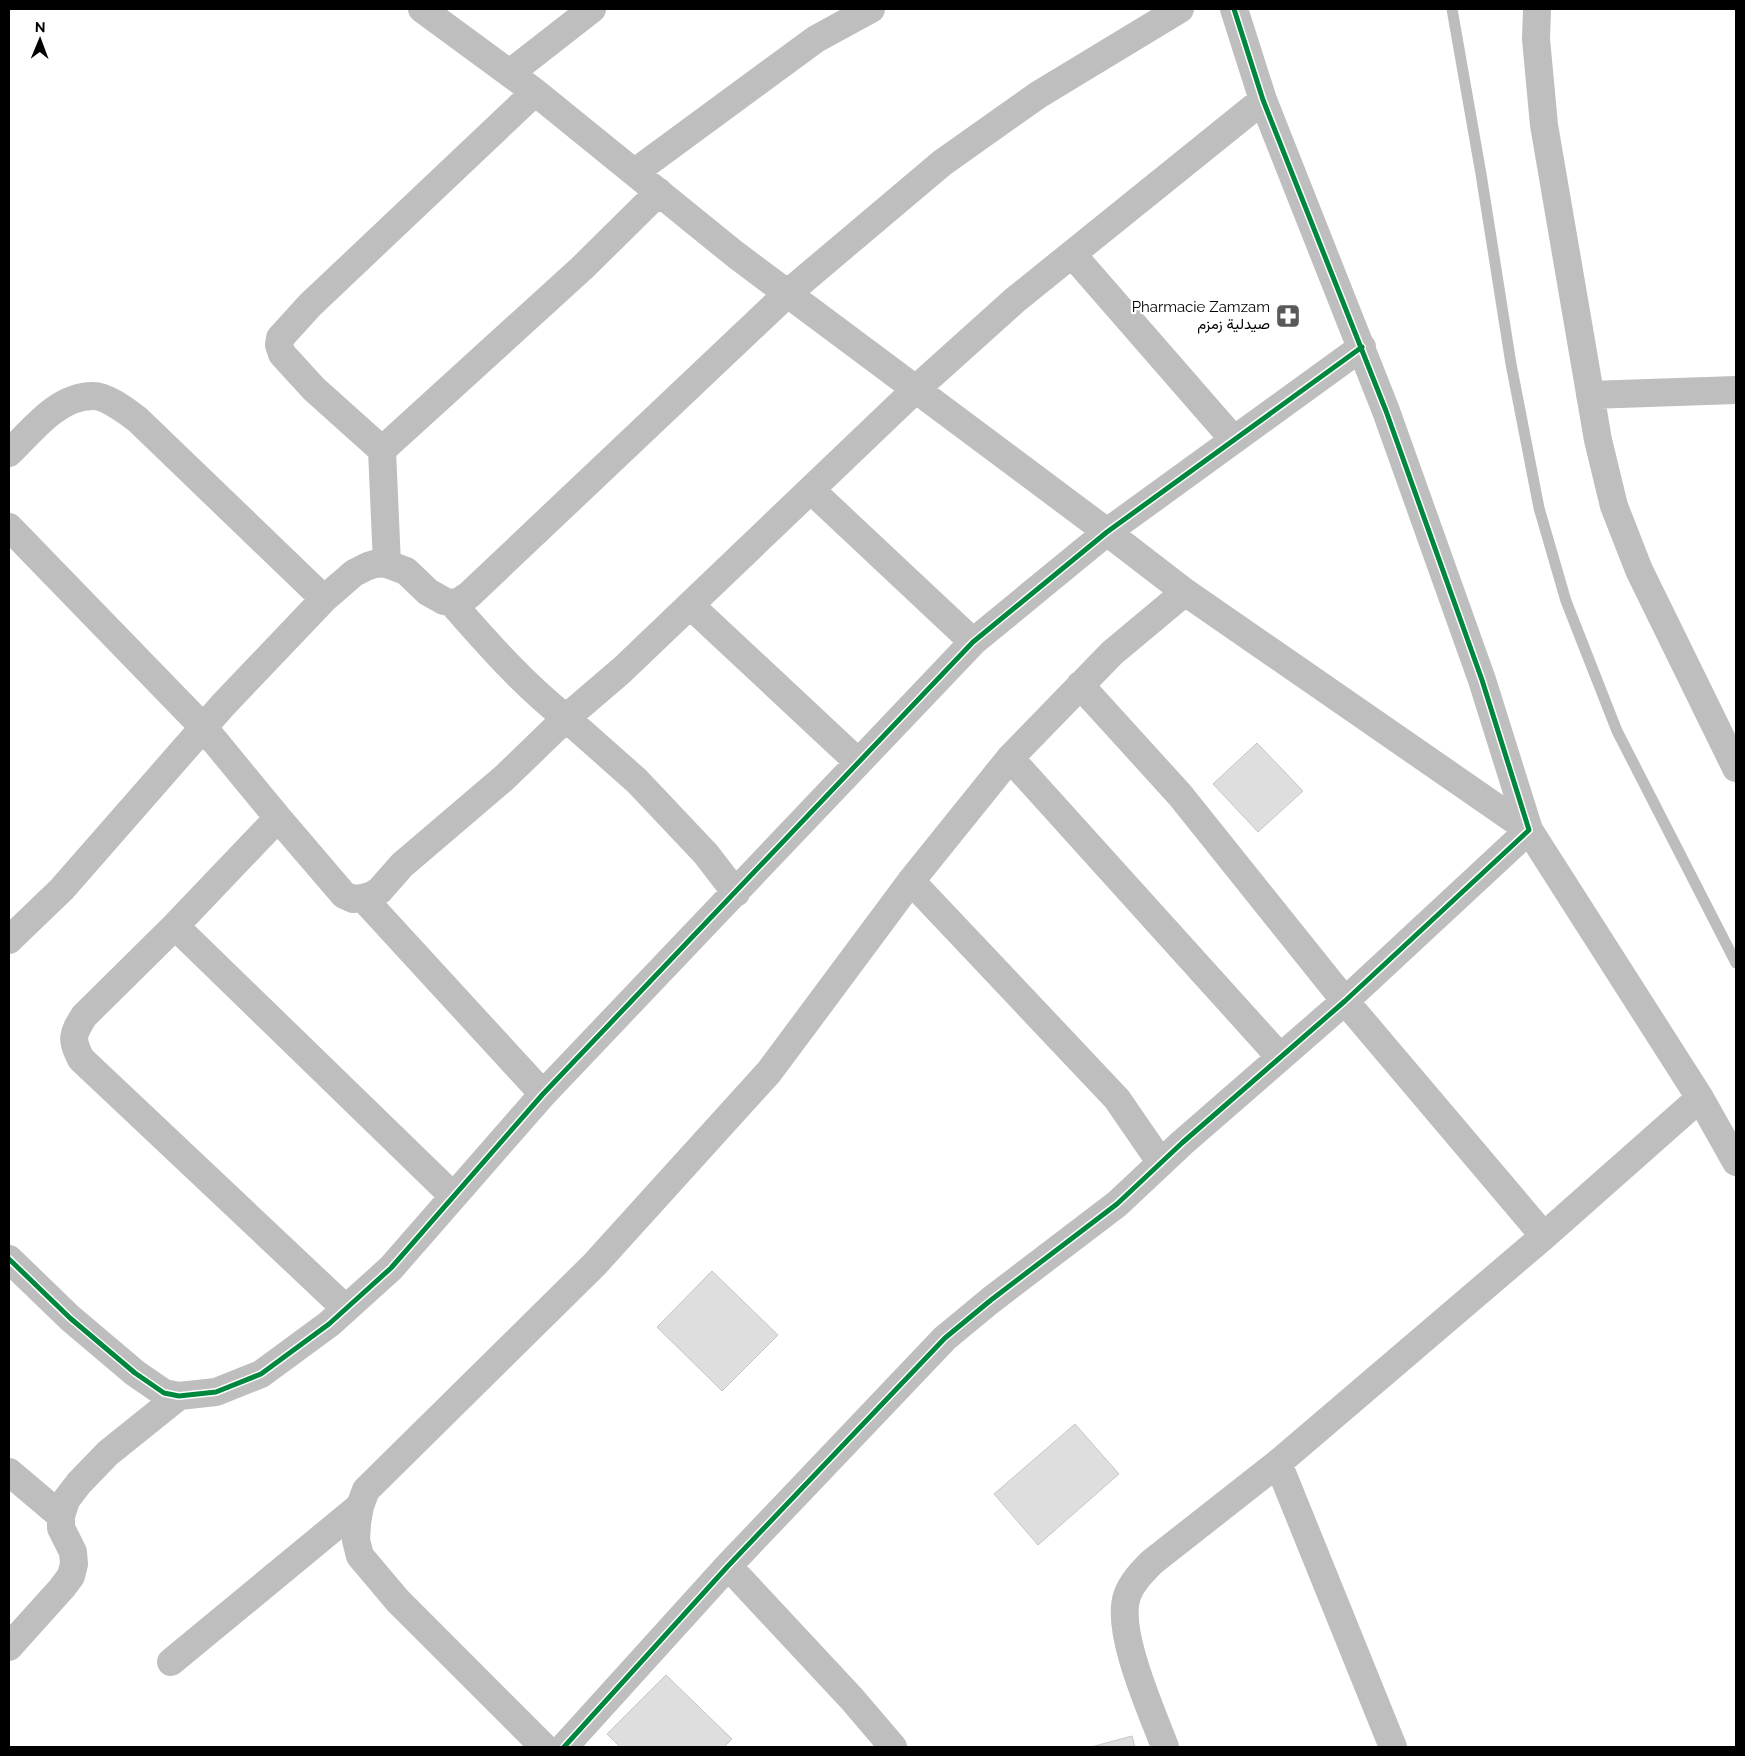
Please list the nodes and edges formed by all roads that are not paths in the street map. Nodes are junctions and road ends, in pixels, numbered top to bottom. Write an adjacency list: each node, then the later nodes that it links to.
1 (422, 9): 7 (street)
2 (592, 9): 7 (street)
3 (871, 9): 10 (street)
4 (1180, 9): 13 (street)
5 (1234, 9): 9 (street)
6 (1537, 9): 17 (street)
7 (510, 73): 8 (street)
8 (535, 92): 10 (street); 19 (street)
9 (1263, 100): 12 (street); 14 (street)
10 (635, 172): 11 (street)
11 (659, 192): 13 (street); 19 (street)
12 (1072, 254): 15 (street); 18 (street)
13 (788, 293): 15 (street); 27 (street)
14 (1362, 347): 18 (street); 37 (street)
15 (916, 389): 21 (street); 23 (street)
16 (1736, 390): 17 (street)
17 (1590, 395): 35 (street)
18 (1234, 440): 23 (street)
19 (382, 450): 24 (street)
20 (9, 453): 26 (street)
21 (811, 490): 28 (street); 29 (street)
22 (9, 527): 32 (street)
23 (1107, 532): 25 (street); 29 (street)
24 (387, 564): 26 (street); 27 (street)
25 (1184, 592): 30 (street); 37 (street)
26 (324, 599): 32 (street)
27 (452, 603): 31 (street)
28 (690, 605): 31 (street); 34 (street)
29 (973, 642): 34 (street)
30 (1080, 685): 33 (street); 43 (street)
31 (566, 718): 39 (street); 40 (street)
32 (204, 728): 36 (street); 42 (street)
33 (1010, 758): 38 (street); 44 (street)
34 (858, 762): 39 (street)
35 (1736, 768)
36 (278, 818): 40 (street); 41 (street)
37 (1529, 830): 43 (street); 46 (street)
38 (911, 881): 48 (street); 56 (street)
39 (736, 893): 45 (street)
40 (363, 898): 45 (street)
41 (175, 926): 49 (street); 52 (street)
42 (9, 940)
43 (1345, 1001): 44 (street); 50 (street)
44 (1280, 1057): 48 (street)
45 (543, 1094): 49 (street)
46 (1700, 1098): 47 (street); 50 (street)
47 (1736, 1162)
48 (1161, 1163): 58 (street)
49 (454, 1196): 52 (street)
50 (1544, 1236): 54 (street)
51 (9, 1259): 53 (street)
52 (346, 1308): 53 (street)
53 (179, 1396): 57 (street)
54 (1278, 1463): 64 (street); 65 (street)
55 (9, 1472): 57 (street)
56 (360, 1506): 60 (street); 61 (street)
57 (61, 1516): 59 (street)
58 (728, 1566): 62 (street); 63 (street)
59 (9, 1647)
60 (172, 1662)
61 (544, 1747)
62 (564, 1747)
63 (893, 1747)
64 (1165, 1747)
65 (1393, 1747)

